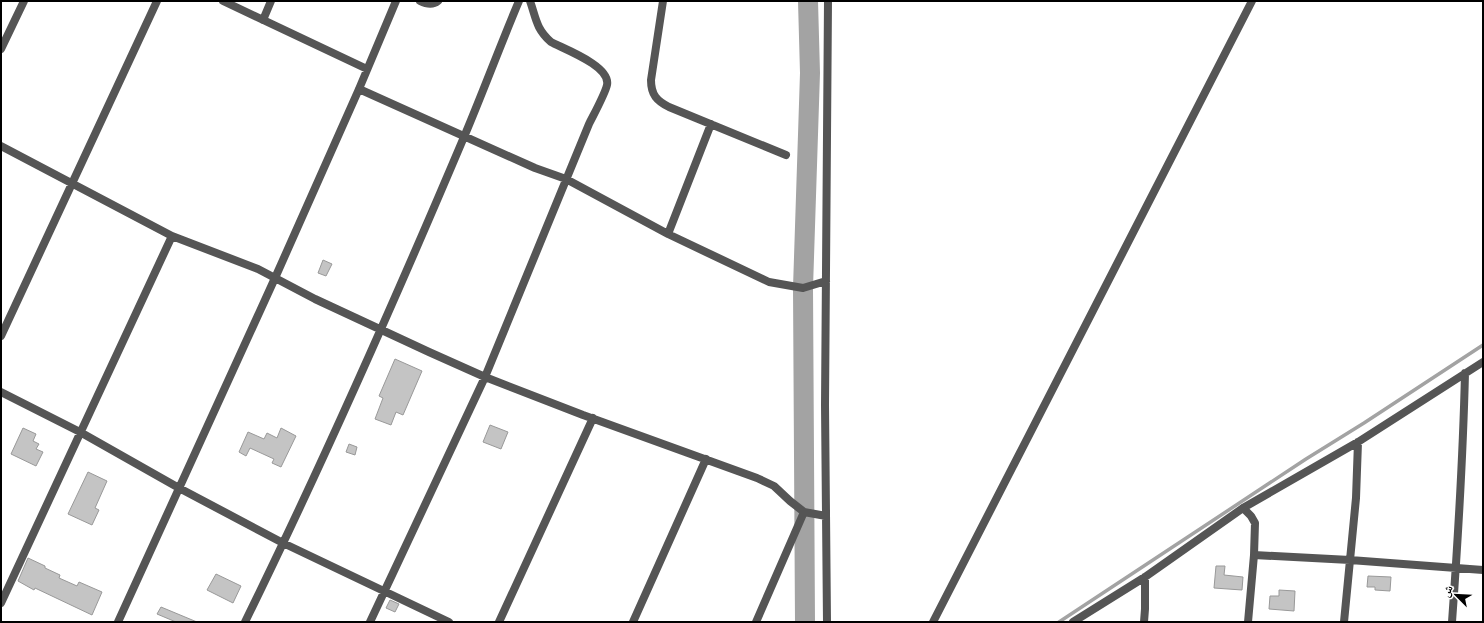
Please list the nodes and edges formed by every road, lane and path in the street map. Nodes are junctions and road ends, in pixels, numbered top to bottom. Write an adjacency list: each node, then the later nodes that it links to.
1 (24, 1): 14 (street)
2 (157, 1): 22 (street)
3 (223, 1): 13 (street)
4 (270, 1): 13 (street)
5 (396, 1): 15 (street)
6 (420, 1): 7 (street)
7 (438, 1)
8 (519, 1): 18 (street)
9 (530, 1): 21 (street)
10 (663, 1): 17 (street)
11 (828, 1): 26 (street)
12 (1252, 1): 57 (street)
13 (263, 20): 15 (street)
14 (1, 49)
15 (367, 68): 16 (street)
16 (359, 89): 18 (street); 25 (street)
17 (711, 124): 20 (street); 23 (street)
18 (464, 136): 21 (street); 27 (street)
19 (1, 146): 22 (street)
20 (786, 154)
21 (566, 179): 23 (street); 31 (street)
22 (71, 184): 24 (street); 28 (street)
23 (668, 234): 26 (street)
24 (172, 236): 25 (street); 34 (street)
25 (275, 278): 27 (street); 37 (street)
26 (826, 281): 40 (street)
27 (380, 330): 31 (street); 41 (street)
28 (1, 336)
29 (1483, 362): 30 (street)
30 (1465, 373): 35 (street); 44 (street)
31 (485, 376): 33 (street); 47 (street)
32 (1, 392): 34 (street)
33 (594, 418): 36 (street); 53 (street)
34 (80, 432): 37 (street); 48 (street)
35 (1358, 442): 38 (street); 43 (street)
36 (706, 459): 39 (street); 54 (street)
37 (179, 488): 41 (street); 49 (street)
38 (1243, 508): 42 (street); 46 (street)
39 (804, 512): 40 (street); 55 (street)
40 (826, 516): 56 (street)
41 (283, 543): 47 (street); 50 (street)
42 (1254, 555): 43 (street); 60 (street)
43 (1350, 560): 44 (street); 61 (street)
44 (1456, 568): 45 (street); 62 (street)
45 (1483, 570)
46 (1145, 577): 58 (street); 59 (street)
47 (386, 591): 51 (street); 52 (street)
48 (1, 603)
49 (118, 622)
50 (244, 622)
51 (370, 622)
52 (449, 622)
53 (499, 622)
54 (633, 622)
55 (756, 622)
56 (827, 622)
57 (933, 622)
58 (1073, 622)
59 (1144, 622)
60 (1248, 622)
61 (1344, 622)
62 (1452, 622)

